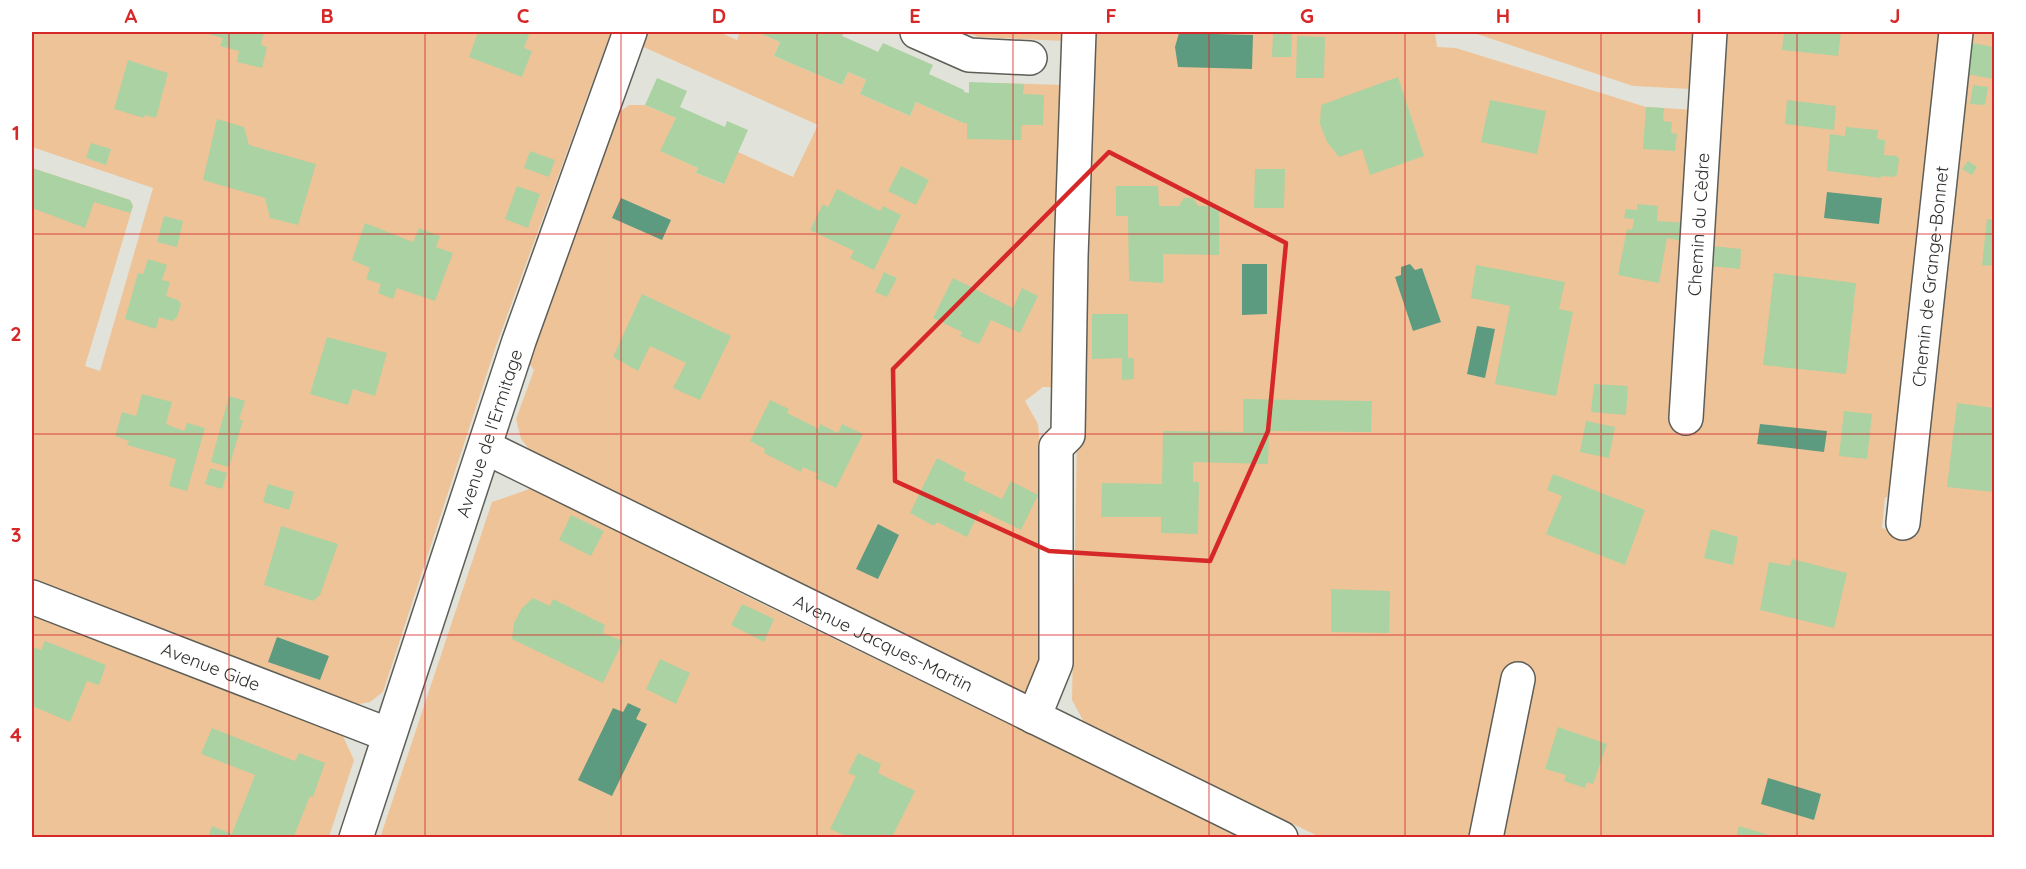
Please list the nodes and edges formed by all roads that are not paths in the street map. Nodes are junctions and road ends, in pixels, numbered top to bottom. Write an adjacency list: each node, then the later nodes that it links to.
1 (630, 32): 8 (street, Avenue de l'Ermitage)
2 (917, 32): 6 (street)
3 (1079, 32): 12 (street)
4 (1710, 32): 7 (street, Chemin du Cèdre)
5 (1956, 32): 9 (street, Chemin de Grange-Bonnet)
6 (1030, 58)
7 (1686, 418)
8 (485, 447): 12 (street, Avenue Jacques-Martin); 13 (street, Avenue de l'Ermitage)
9 (1903, 523)
10 (32, 597): 13 (street, Avenue Gide)
11 (1518, 679): 16 (street)
12 (1034, 717): 15 (street, Avenue Jacques-Martin)
13 (389, 735): 14 (street, Avenue de l'Ermitage)
14 (356, 837)
15 (1281, 837)
16 (1486, 837)

